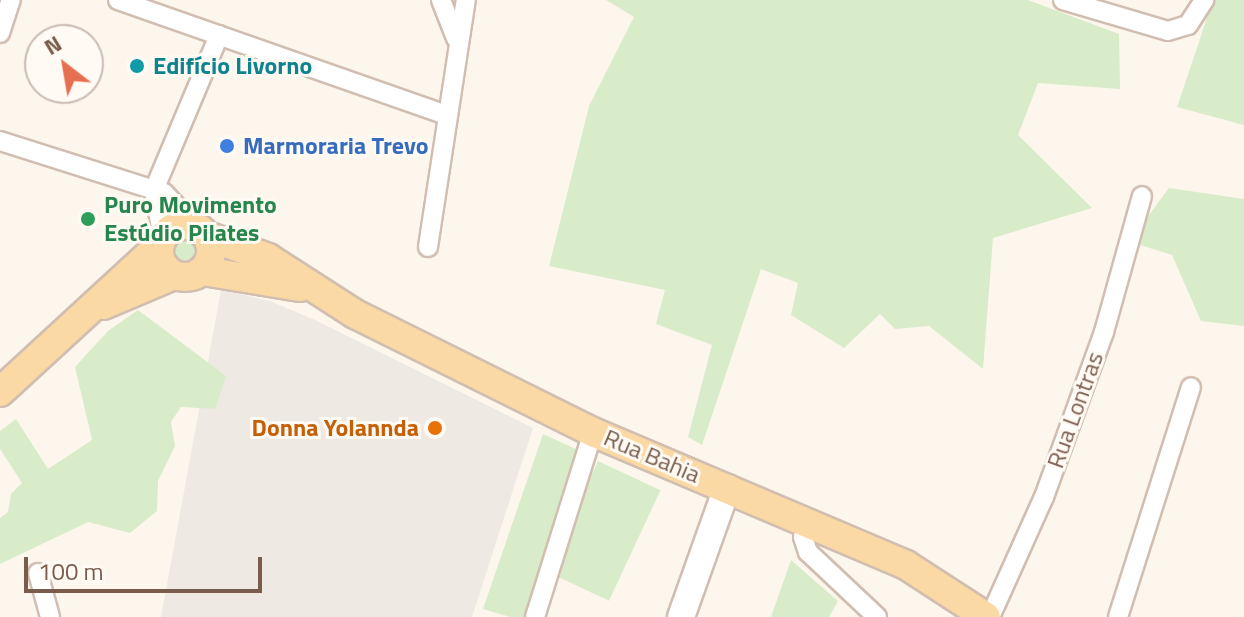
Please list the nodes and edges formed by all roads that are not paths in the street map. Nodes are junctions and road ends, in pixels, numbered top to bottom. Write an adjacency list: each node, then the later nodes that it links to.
1 (11, 0): 7 (street)
2 (118, 0): 8 (street)
3 (441, 0): 9 (street)
4 (466, 0): 9 (street)
5 (1063, 0): 6 (street)
6 (1204, 0)
7 (0, 33)
8 (219, 35): 10 (street); 12 (street)
9 (456, 38): 10 (street)
10 (446, 115): 16 (street)
11 (0, 141): 12 (street)
12 (154, 190): 14 (street); 15 (street)
13 (1142, 196): 31 (street, Rua Lontras)
14 (202, 232): 15 (main road); 17 (main road); 19 (main road, Rua Bahia)
15 (162, 241): 18 (main road); 20 (main road)
16 (428, 247)
17 (203, 271): 18 (main road); 19 (main road, Rua Bahia)
18 (174, 275): 20 (main road)
19 (318, 292): 23 (main road, Rua Bahia)
20 (95, 309): 21 (main road)
21 (3, 381)
22 (1191, 387): 32 (street)
23 (593, 432): 24 (main road, Rua Bahia); 28 (street)
24 (727, 488): 25 (main road, Rua Bahia); 29 (street)
25 (809, 522): 30 (street); 31 (main road, Rua Bahia)
26 (38, 573): 27 (street)
27 (50, 617)
28 (535, 617)
29 (681, 617)
30 (877, 617)
31 (988, 617)
32 (1118, 617)

